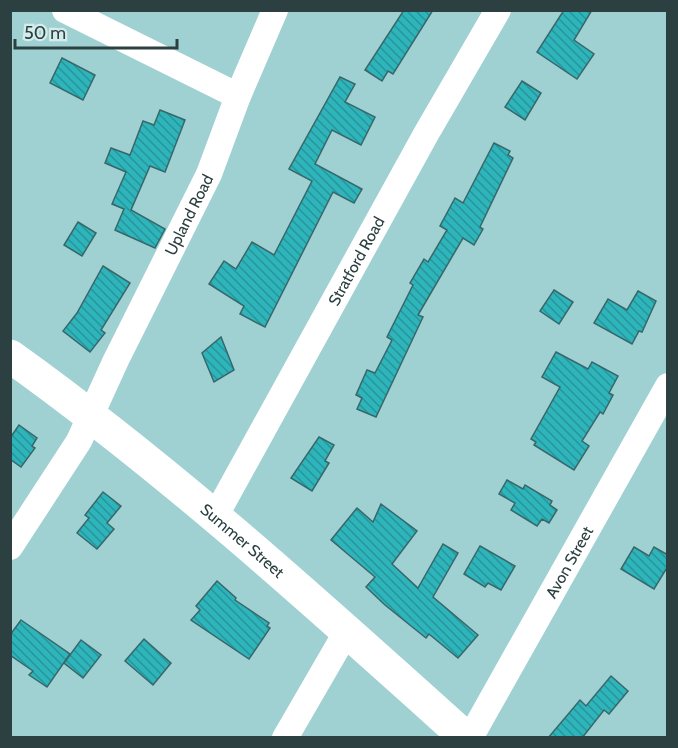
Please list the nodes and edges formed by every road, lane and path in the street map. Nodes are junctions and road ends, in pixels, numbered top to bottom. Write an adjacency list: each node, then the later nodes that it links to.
1 (65, 10): 4 (street)
2 (275, 10): 4 (street, Upland Road)
3 (498, 10): 8 (street, Stratford Road)
4 (238, 96): 7 (street, Upland Road)
5 (10, 356): 7 (street, Summer Street)
6 (668, 386): 12 (street, Avon Street)
7 (91, 414): 8 (street, Summer Street); 9 (street, Upland Road)
8 (216, 515): 10 (street, Summer Street)
9 (10, 547)
10 (346, 631): 11 (street); 12 (street, Summer Street)
11 (285, 738)
12 (468, 738)

